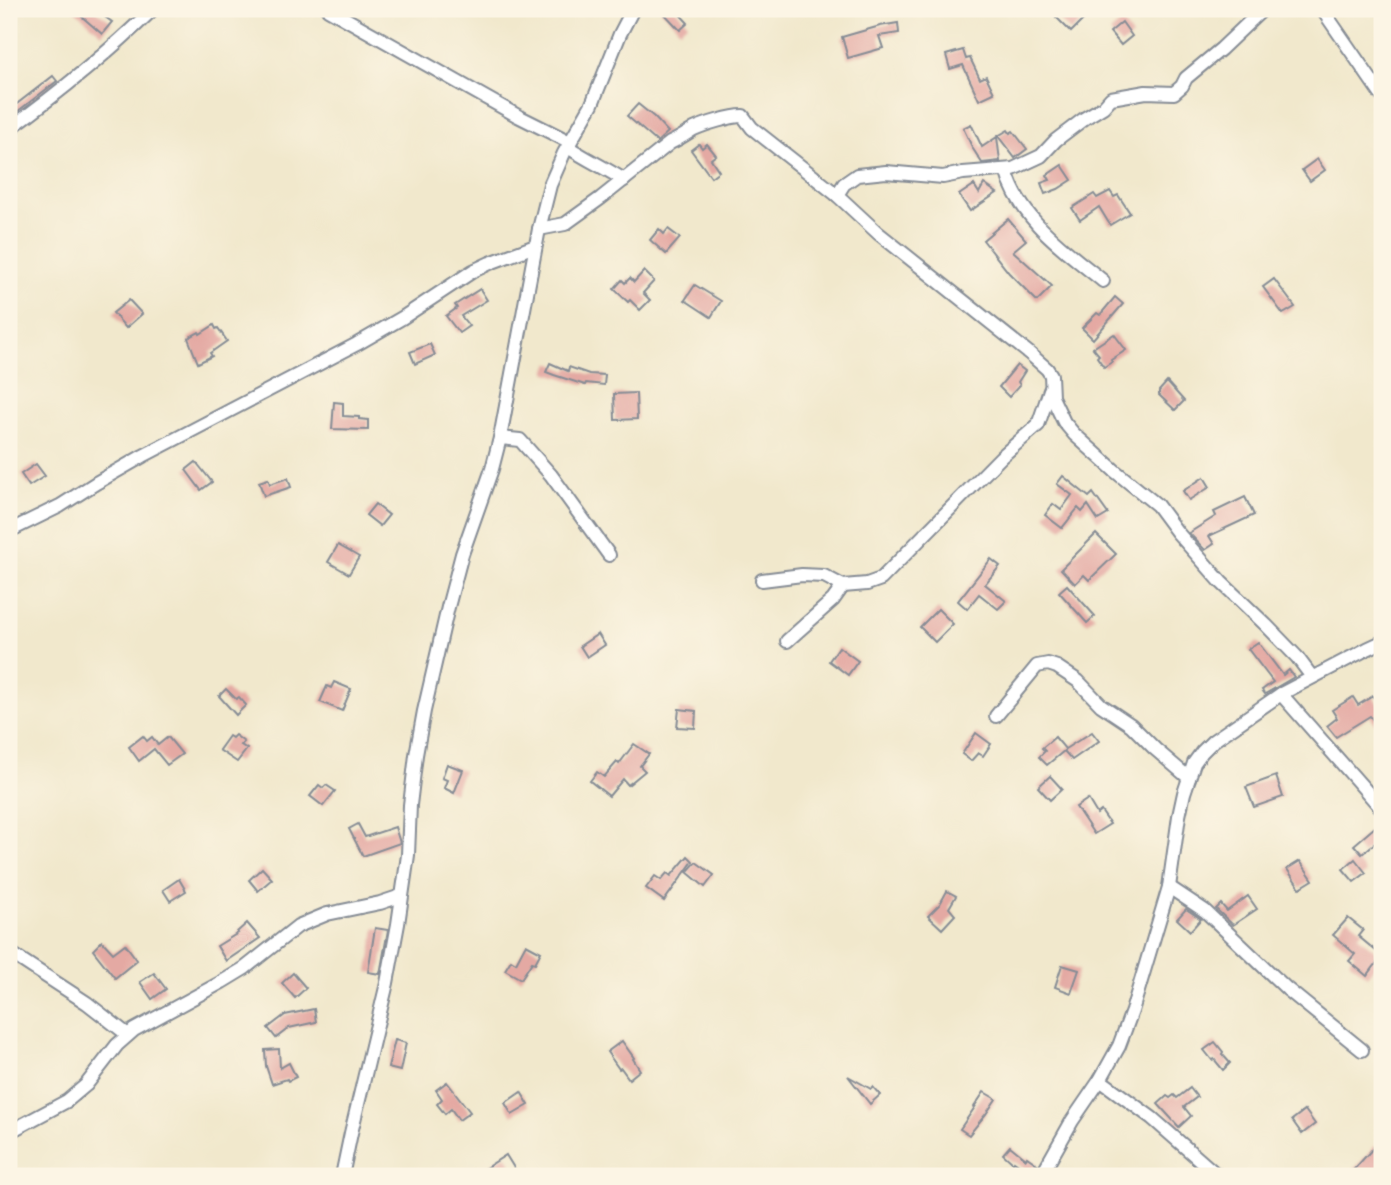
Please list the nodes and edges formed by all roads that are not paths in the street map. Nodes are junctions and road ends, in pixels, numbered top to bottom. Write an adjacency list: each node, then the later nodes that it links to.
1 (153, 9): 7 (street)
2 (328, 9): 8 (street)
3 (634, 9): 8 (street)
4 (1263, 9): 9 (street)
5 (1322, 9): 6 (street)
6 (1382, 96)
7 (9, 129)
8 (569, 145): 10 (street); 12 (street)
9 (1006, 170): 11 (street); 14 (street)
10 (624, 180): 11 (street); 12 (street)
11 (837, 195): 15 (street)
12 (539, 229): 13 (street)
13 (536, 246): 16 (street); 17 (street)
14 (1103, 281)
15 (1051, 387): 20 (street); 23 (street)
16 (500, 439): 18 (street); 29 (street)
17 (9, 531)
18 (609, 555)
19 (762, 580): 20 (street)
20 (843, 586): 21 (street)
21 (788, 641)
22 (1382, 642): 23 (street)
23 (1312, 677): 24 (street)
24 (1281, 694): 26 (street); 27 (street)
25 (996, 716): 26 (street)
26 (1189, 778): 28 (street)
27 (1382, 809)
28 (1169, 887): 32 (street); 33 (street)
29 (401, 897): 31 (street); 35 (street)
30 (9, 952): 31 (street)
31 (128, 1035): 34 (street)
32 (1362, 1050)
33 (1100, 1080): 36 (street); 37 (street)
34 (9, 1132)
35 (342, 1176)
36 (1041, 1176)
37 (1218, 1176)

